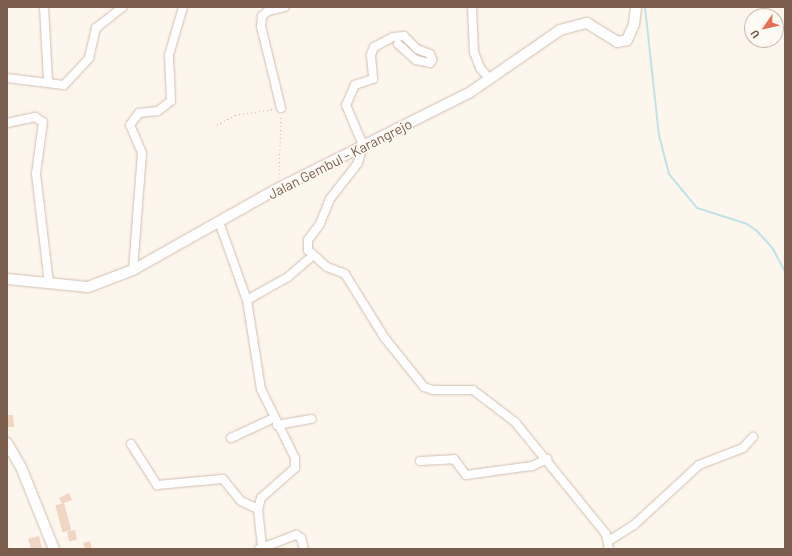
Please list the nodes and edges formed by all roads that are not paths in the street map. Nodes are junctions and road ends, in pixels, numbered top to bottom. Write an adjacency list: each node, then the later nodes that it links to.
1 (44, 7): 11 (street)
2 (123, 7): 11 (street)
3 (183, 7): 17 (street)
4 (286, 7): 7 (street)
5 (472, 7): 10 (street)
6 (636, 7): 10 (street, Jalan Gembul - Karangrejo)
7 (264, 9): 12 (street)
8 (398, 44): 14 (street)
9 (7, 78): 11 (street)
10 (490, 79): 14 (street, Jalan Gembul - Karangrejo)
11 (48, 82)
12 (281, 108)
13 (7, 123): 19 (street)
14 (363, 145): 15 (street, Jalan Gembul - Karangrejo); 16 (street)
15 (218, 222): 17 (street, Jalan Gembul - Karangrejo); 20 (street)
16 (312, 256): 20 (street); 27 (street)
17 (133, 270): 19 (street, Jalan Gembul - Karangrejo)
18 (7, 279): 19 (street, Jalan Gembul - Karangrejo)
19 (49, 283)
20 (247, 300): 22 (street)
21 (311, 419): 22 (street)
22 (276, 422): 24 (street); 29 (street)
23 (753, 437): 30 (street)
24 (231, 438)
25 (7, 443): 32 (street)
26 (131, 444): 29 (street)
27 (547, 459): 28 (street); 30 (street)
28 (420, 461)
29 (258, 509): 31 (street)
30 (610, 540): 34 (street)
31 (260, 548): 33 (street)
32 (54, 549)
33 (304, 549)
34 (608, 549)

